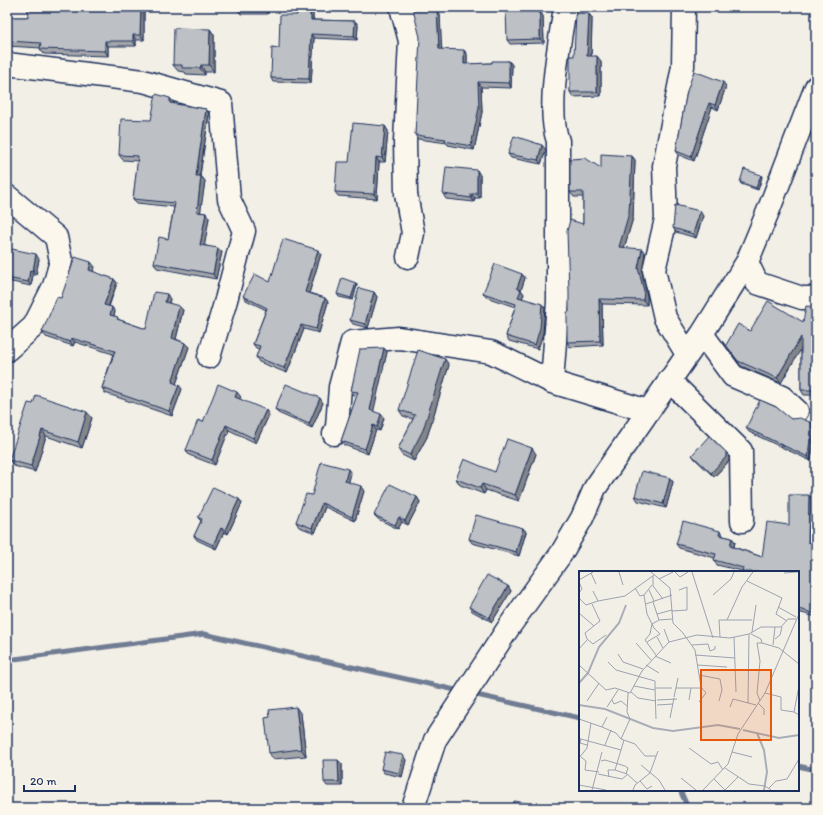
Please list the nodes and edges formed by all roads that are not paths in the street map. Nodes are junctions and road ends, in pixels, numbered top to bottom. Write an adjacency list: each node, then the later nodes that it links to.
1 (401, 7): 7 (street)
2 (566, 7): 15 (street)
3 (684, 7): 12 (street)
4 (7, 64): 13 (street)
5 (816, 87): 8 (street)
6 (10, 201): 11 (street)
7 (408, 257)
8 (747, 262): 9 (street); 10 (street)
9 (816, 298)
10 (702, 334): 12 (street); 17 (street)
11 (7, 350)
12 (687, 354): 14 (street)
13 (208, 357)
14 (669, 380): 16 (street); 19 (street)
15 (552, 382): 16 (street); 18 (street)
16 (648, 411): 20 (street)
17 (797, 411)
18 (334, 434)
19 (742, 521)
20 (413, 808)

